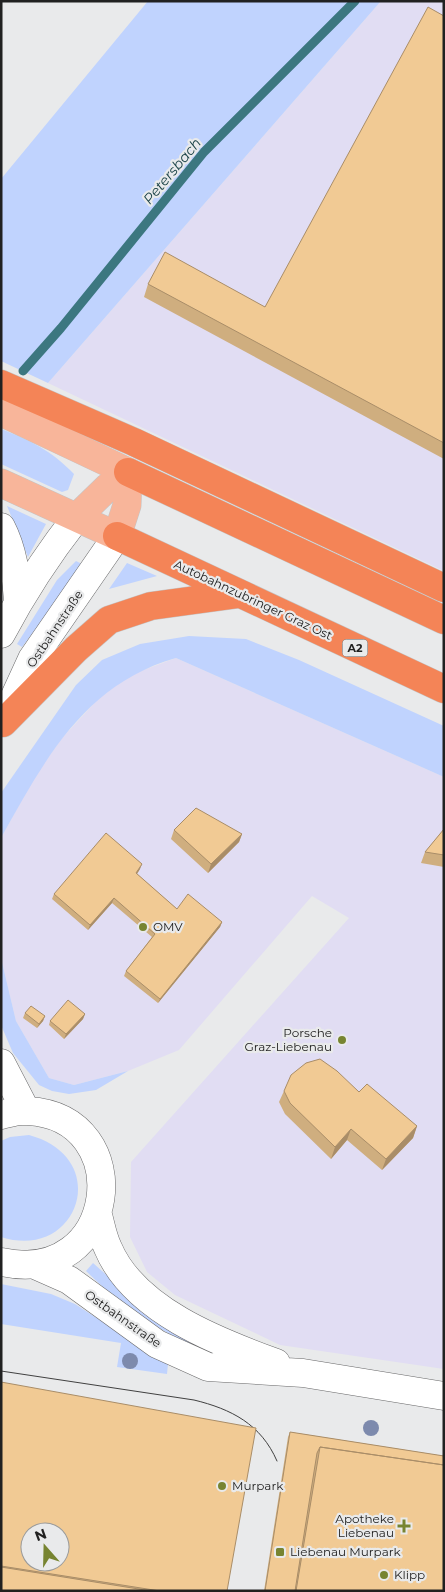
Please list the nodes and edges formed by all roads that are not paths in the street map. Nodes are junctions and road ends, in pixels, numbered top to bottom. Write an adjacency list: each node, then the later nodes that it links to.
1 (1, 384): 8 (highway)
2 (1, 412): 3 (main road)
3 (128, 472): 5 (main road); 7 (main road); 11 (highway)
4 (1, 483): 5 (main road)
5 (77, 517): 7 (main road); 10 (main road)
6 (1, 527): 10 (main road)
7 (117, 536): 9 (highway, Autobahnzubringer Graz Ost / A2); 14 (main road, Ostbahnstraße)
8 (444, 588)
9 (239, 594): 13 (highway, Autobahnzubringer Graz Ost / A2); 14 (highway)
10 (18, 601): 12 (main road)
11 (444, 620)
12 (1, 634)
13 (444, 689)
14 (2, 725)
15 (1, 1063): 16 (main road, Ostbahnstraße)
16 (14, 1113): 17 (main road, Ostbahnstraße)
17 (98, 1215): 19 (main road, Ostbahnstraße); 20 (main road, Ostbahnstraße)
18 (1, 1262): 19 (main road, Ostbahnstraße)
19 (35, 1265): 20 (main road, Ostbahnstraße)
20 (303, 1373): 21 (main road, Ostbahnstraße)
21 (444, 1396)

